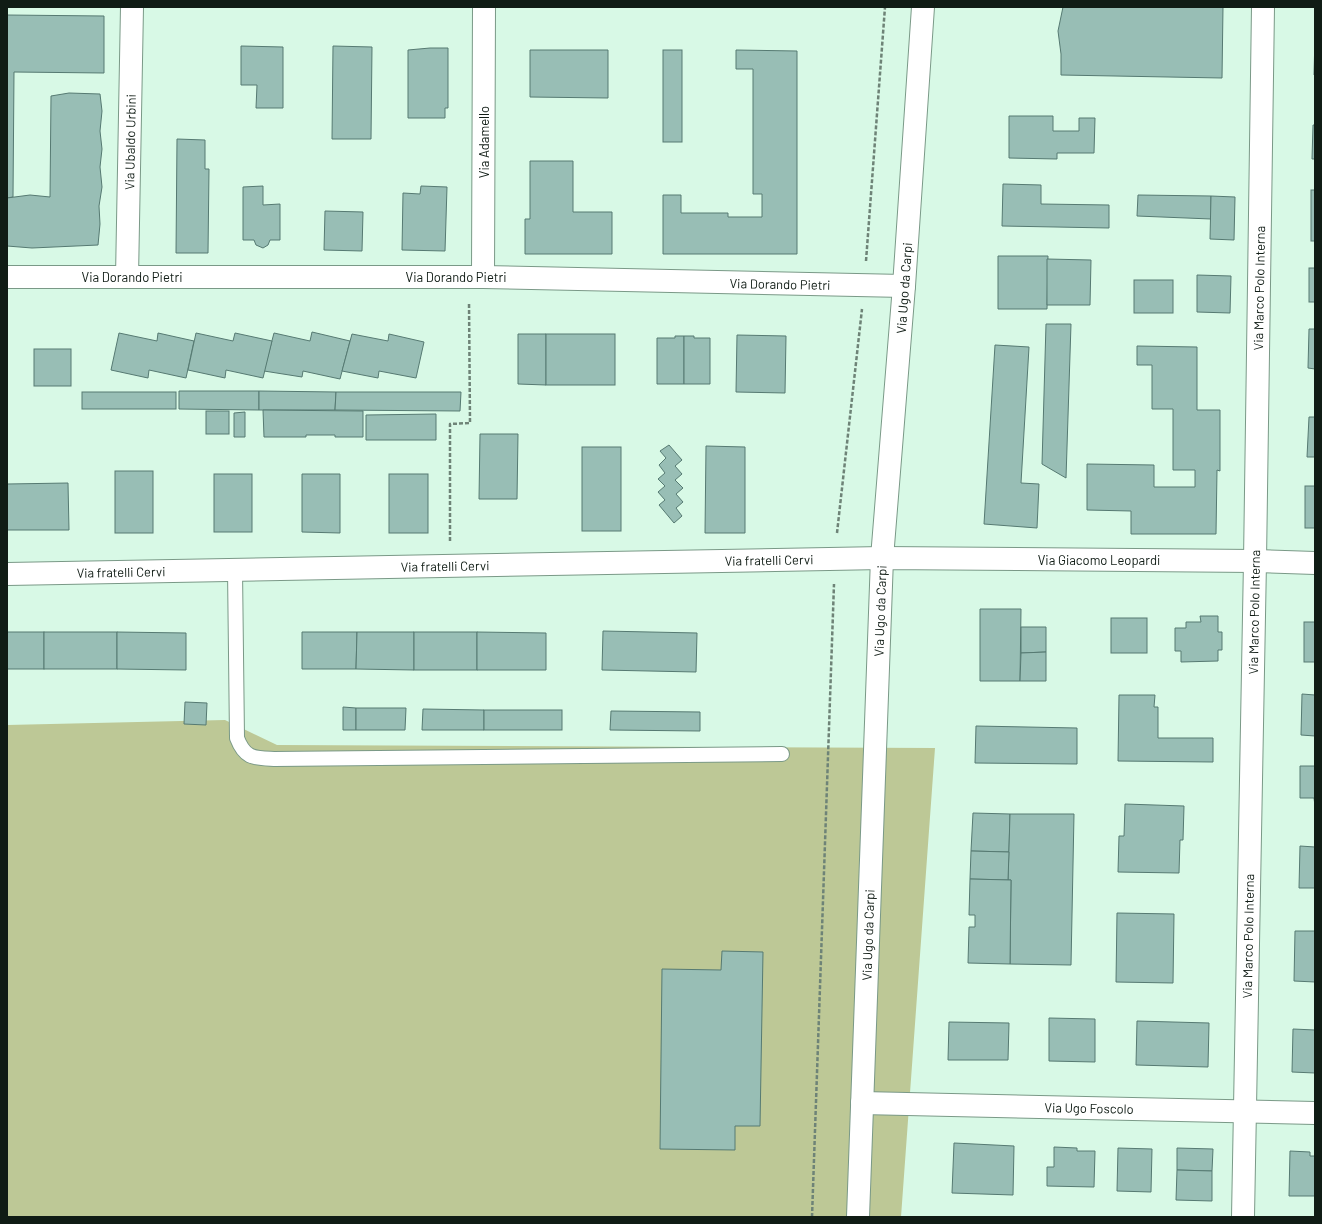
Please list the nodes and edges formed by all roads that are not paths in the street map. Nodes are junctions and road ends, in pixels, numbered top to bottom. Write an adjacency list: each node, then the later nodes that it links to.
1 (132, 7): 5 (street, Via Ubaldo Urbini)
2 (484, 7): 6 (street, Via Adamello)
3 (923, 7): 8 (street, Via Ugo da Carpi)
4 (1263, 7): 10 (street, Via Marco Polo Interna)
5 (127, 277): 6 (street, Via Dorando Pietri); 7 (street, Via Dorando Pietri)
6 (476, 277): 8 (street, Via Dorando Pietri)
7 (7, 278)
8 (904, 286): 9 (street, Via Ugo da Carpi)
9 (882, 558): 10 (street, Via Giacomo Leopardi); 12 (street, Via fratelli Cervi); 15 (street, Via Ugo da Carpi)
10 (1256, 561): 11 (street, Via Giacomo Leopardi); 16 (street, Via Marco Polo Interna)
11 (1315, 563)
12 (235, 570): 13 (street, Via fratelli Cervi); 14 (lane)
13 (7, 574)
14 (782, 754)
15 (862, 1103): 16 (street, Via Ugo Foscolo); 18 (street, Via Ugo da Carpi)
16 (1245, 1111): 17 (street, Via Ugo Foscolo); 19 (street, Via Marco Polo Interna)
17 (1315, 1113)
18 (858, 1217)
19 (1243, 1217)

